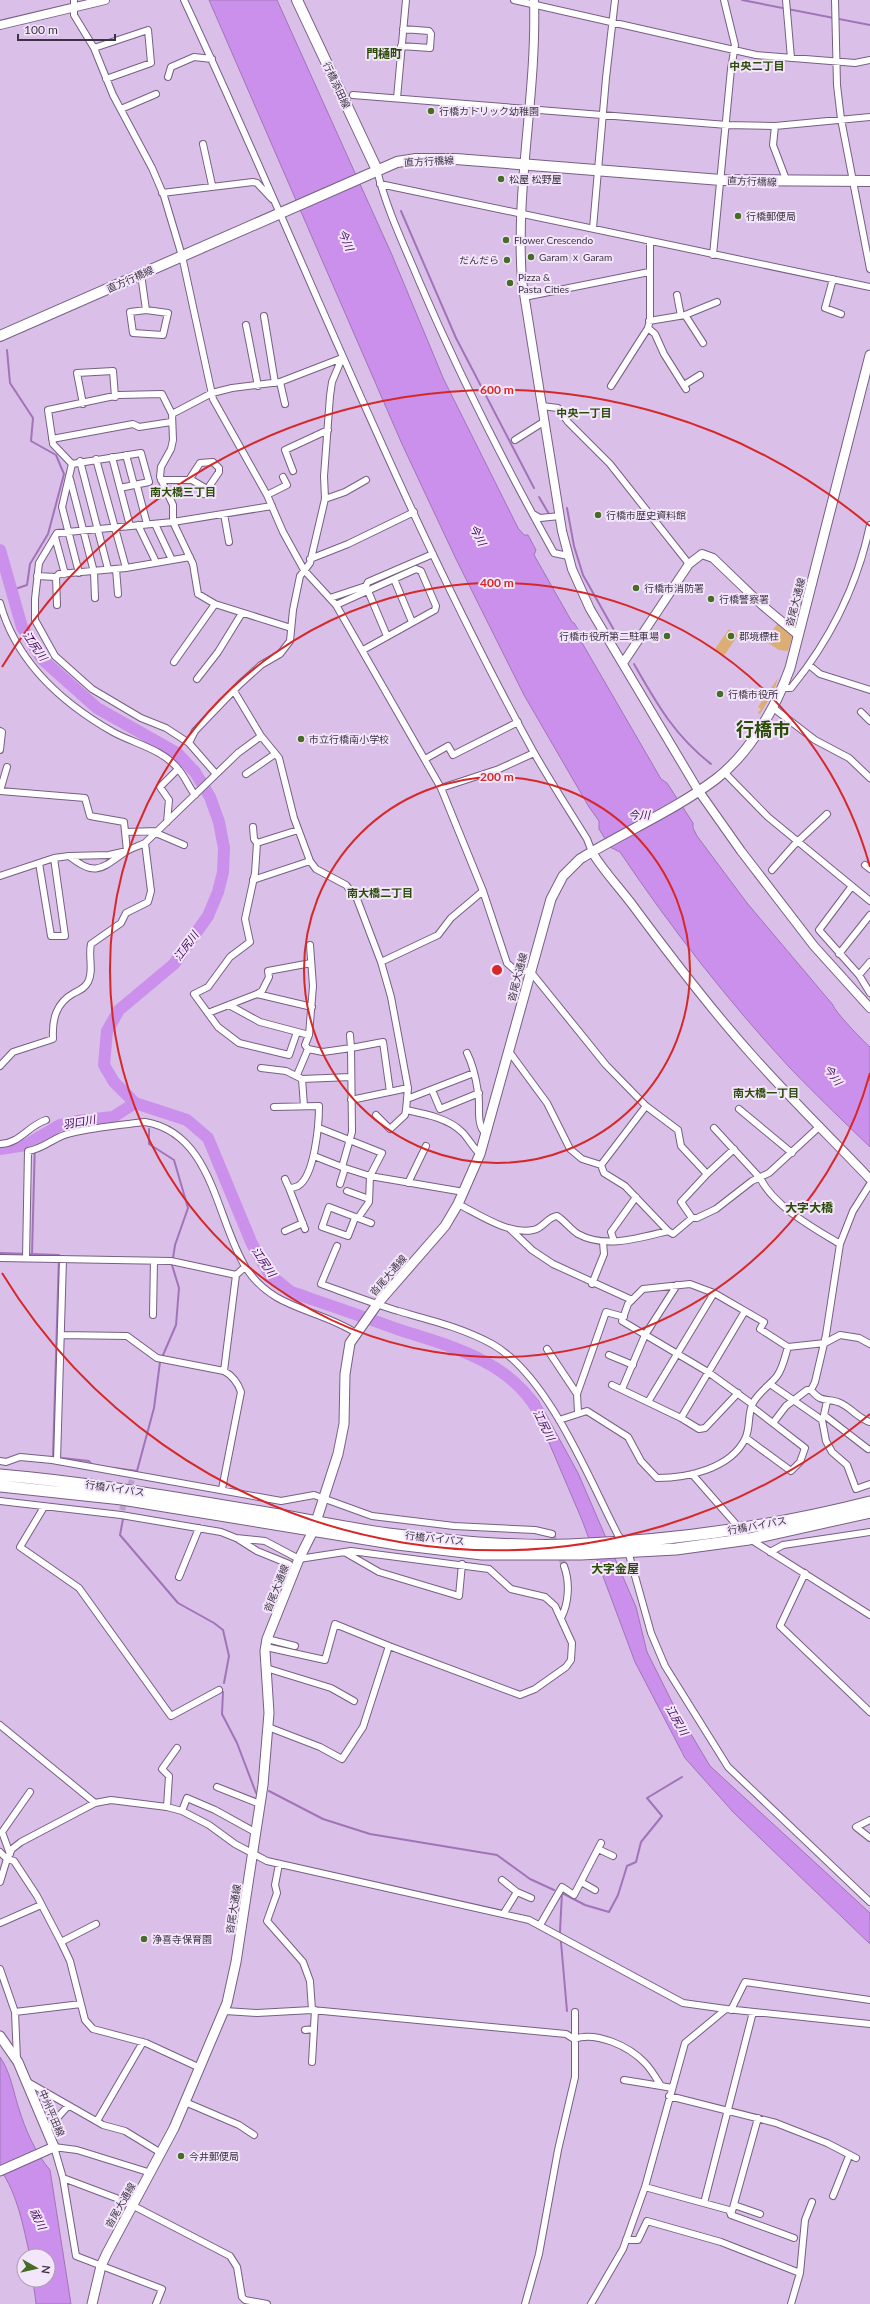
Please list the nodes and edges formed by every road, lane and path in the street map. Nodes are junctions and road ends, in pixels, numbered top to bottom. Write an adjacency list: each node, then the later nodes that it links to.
1 (105, 0): 11 (street)
2 (184, 0): 19 (street)
3 (297, 0): 37 (main road, 行橋添田線)
4 (406, 0): 14 (street)
5 (514, 0): 10 (street)
6 (615, 0): 12 (street)
7 (724, 0): 17 (street)
8 (786, 0): 18 (street)
9 (835, 0): 21 (street)
10 (534, 2): 12 (street); 28 (street)
11 (74, 4): 13 (street); 16 (street)
12 (612, 23): 17 (street); 29 (street)
13 (0, 25)
14 (402, 29): 15 (street); 15 (street)
15 (401, 46): 26 (street)
16 (94, 48): 23 (street); 23 (street)
17 (735, 51): 18 (street); 32 (street)
18 (791, 58): 21 (street)
19 (212, 60): 22 (street); 45 (street)
20 (870, 60): 21 (street)
21 (838, 62): 31 (street)
22 (168, 77)
23 (106, 79): 27 (street)
24 (156, 94): 27 (street)
25 (353, 95): 26 (street)
26 (397, 98): 28 (street)
27 (121, 109): 44 (street)
28 (528, 109): 29 (street); 35 (street)
29 (604, 116): 32 (street); 36 (street)
30 (870, 117): 31 (street)
31 (841, 119): 33 (street); 41 (street)
32 (727, 125): 33 (street); 38 (street)
33 (775, 126): 40 (street)
34 (203, 144): 43 (street)
35 (524, 165): 36 (main road, 直方行橋線); 37 (main road, 直方行橋線); 47 (street)
36 (600, 171): 38 (main road, 直方行橋線); 48 (street)
37 (373, 172): 42 (street); 46 (main road, 直方行橋線)
38 (721, 180): 40 (main road, 直方行橋線); 50 (street)
39 (870, 181): 41 (main road, 直方行橋線)
40 (787, 182): 41 (main road, 直方行橋線)
41 (854, 182): 52 (street)
42 (380, 184): 47 (street); 103 (street)
43 (212, 185): 44 (street); 45 (street)
44 (162, 193): 51 (street)
45 (273, 200): 46 (street)
46 (281, 212): 51 (main road, 直方行橋線); 69 (street)
47 (520, 212): 48 (street); 58 (street)
48 (594, 228): 49 (street)
49 (650, 243): 50 (street); 53 (street)
50 (714, 255): 55 (street)
51 (182, 256): 54 (main road, 直方行橋線); 74 (street)
52 (870, 269)
53 (649, 272): 58 (street); 65 (street)
54 (141, 274): 60 (street); 66 (main road, 直方行橋線)
55 (833, 279): 56 (street); 61 (street)
56 (870, 288)
57 (678, 295): 63 (street)
58 (524, 297): 78 (street)
59 (717, 302): 63 (street)
60 (146, 310): 60 (street)
61 (841, 314)
62 (264, 316): 71 (street)
63 (683, 316): 65 (street); 67 (street)
64 (246, 325): 72 (street)
65 (649, 325): 70 (street); 73 (street)
66 (0, 336)
67 (703, 342)
68 (870, 355): 147 (main road, 沓尾大通線)
69 (342, 358): 71 (street); 82 (street); 101 (street)
70 (700, 375)
71 (278, 382): 72 (street); 77 (street)
72 (258, 386): 74 (street)
73 (612, 386)
74 (212, 393): 79 (street); 98 (street)
75 (115, 397): 76 (street); 76 (street); 79 (street)
76 (83, 404): 83 (street)
77 (285, 404)
78 (542, 406): 81 (street); 123 (street)
79 (172, 414): 80 (street)
80 (171, 422): 83 (street); 94 (street)
81 (545, 422): 84 (street); 104 (street)
82 (328, 430): 90 (street); 99 (street)
83 (52, 439): 89 (street)
84 (515, 440)
85 (126, 455): 86 (street); 96 (street); 96 (street)
86 (112, 457): 87 (street); 97 (street)
87 (96, 459): 88 (street); 111 (street)
88 (80, 461): 89 (street); 112 (street)
89 (72, 464): 92 (street)
90 (293, 470)
91 (283, 477): 98 (street)
92 (70, 479): 113 (street); 114 (street)
93 (190, 479): 93 (street); 94 (street)
94 (161, 480): 105 (street)
95 (366, 480): 99 (street)
96 (136, 485): 97 (street); 106 (street)
97 (120, 488): 110 (street)
98 (267, 495): 100 (street)
99 (325, 499): 120 (street)
100 (272, 506): 102 (street); 127 (street)
101 (414, 512): 117 (street); 120 (street)
102 (224, 514): 105 (street); 116 (street)
103 (533, 514): 104 (street); 118 (street)
104 (560, 516): 118 (street)
105 (173, 522): 107 (street); 119 (street)
106 (147, 524): 107 (street); 108 (street)
107 (155, 524): 121 (street)
108 (138, 525): 110 (street); 122 (street)
109 (870, 525): 152 (street)
110 (130, 526): 111 (street)
111 (115, 527): 112 (street); 124 (street)
112 (97, 529): 113 (street); 125 (street)
113 (82, 530): 114 (street); 128 (street)
114 (67, 532): 115 (street); 129 (street)
115 (55, 537): 130 (street); 131 (street)
116 (229, 542)
117 (433, 554): 137 (street); 160 (street)
118 (568, 556): 151 (street)
119 (190, 558): 121 (street); 139 (street)
120 (310, 559): 127 (street)
121 (172, 560): 122 (street)
122 (156, 562): 124 (street)
123 (689, 564): 147 (street); 151 (street)
124 (126, 568): 126 (street)
125 (108, 569): 126 (street); 128 (street)
126 (116, 569): 135 (street)
127 (304, 570): 137 (street); 146 (street)
128 (94, 572): 129 (street); 136 (street)
129 (79, 573): 130 (street)
130 (65, 574): 132 (street)
131 (37, 576): 132 (street); 163 (street)
132 (56, 577): 140 (street)
133 (394, 580): 134 (street); 144 (street); 144 (street)
134 (368, 591): 141 (street); 148 (street)
135 (118, 594)
136 (95, 598)
137 (330, 598): 141 (street)
138 (0, 603): 145 (street)
139 (215, 604): 142 (street); 150 (street)
140 (57, 605)
141 (336, 605): 149 (street)
142 (242, 613): 146 (street); 153 (street)
143 (0, 622): 145 (street)
144 (412, 622): 148 (street)
145 (7, 624): 169 (street)
146 (291, 628): 156 (street)
147 (798, 635): 154 (main road, 沓尾大通線)
148 (387, 636): 149 (street)
149 (363, 650): 167 (street)
150 (174, 662)
151 (623, 663): 175 (street)
152 (809, 665): 154 (street); 155 (street)
153 (197, 679)
154 (782, 688): 157 (main road, 沓尾大通線)
155 (870, 690)
156 (234, 691): 162 (street); 163 (street)
157 (772, 707): 170 (main road, 沓尾大通線); 172 (street)
158 (861, 712): 159 (street)
159 (869, 719)
160 (518, 722): 165 (street); 167 (street)
161 (0, 731): 164 (street)
162 (261, 736): 166 (street); 173 (street)
163 (189, 743): 173 (street)
164 (0, 750)
165 (534, 753): 174 (street); 188 (street)
166 (275, 754): 171 (street); 181 (street)
167 (425, 759): 174 (street)
168 (7, 767): 176 (street)
169 (178, 769): 177 (street); 179 (street)
170 (724, 772): 175 (main road, 沓尾大通線); 186 (street)
171 (246, 774)
172 (869, 774)
173 (215, 776): 177 (street)
174 (440, 788): 200 (street)
175 (698, 790): 188 (main road, 沓尾大通線); 213 (street)
176 (0, 791): 182 (street)
177 (196, 795): 179 (street)
178 (827, 814): 186 (street)
179 (167, 822): 183 (street)
180 (253, 827): 185 (street)
181 (298, 830): 185 (street); 192 (street)
182 (125, 832): 183 (street); 189 (street)
183 (157, 832): 184 (street); 187 (street)
184 (145, 843): 189 (street); 223 (street)
185 (257, 843): 198 (street)
186 (798, 843): 196 (street); 199 (street)
187 (184, 845)
188 (596, 850): 208 (main road, 沓尾大通線); 241 (street)
189 (127, 851): 190 (street); 190 (street)
190 (69, 856): 191 (street)
191 (54, 858): 193 (street); 193 (street)
192 (310, 862): 198 (street); 205 (street)
193 (39, 863): 197 (street)
194 (865, 865): 195 (street)
195 (870, 869)
196 (772, 870)
197 (0, 876)
198 (253, 880): 215 (street)
199 (852, 886): 201 (street); 204 (street)
200 (483, 891): 205 (street); 208 (street)
201 (870, 901)
202 (870, 915): 204 (street)
203 (310, 945): 207 (street)
204 (839, 954): 209 (street)
205 (381, 962): 228 (street)
206 (870, 962): 209 (street)
207 (312, 963): 211 (street); 214 (street)
208 (530, 971): 221 (main road, 沓尾大通線); 235 (street)
209 (859, 975): 210 (street)
210 (870, 993)
211 (257, 994): 212 (street); 214 (street)
212 (229, 1005): 215 (street); 216 (street)
213 (869, 1005)
214 (312, 1007): 217 (street)
215 (208, 1013): 216 (street)
216 (297, 1032): 217 (street)
217 (309, 1035): 220 (street)
218 (350, 1035): 219 (street)
219 (351, 1048): 220 (street); 227 (street); 230 (street)
220 (308, 1049): 226 (street)
221 (508, 1050): 244 (main road, 沓尾大通線); 252 (street)
222 (468, 1053): 225 (street)
223 (0, 1066)
224 (261, 1068): 226 (street)
225 (474, 1073): 229 (street); 231 (street)
226 (300, 1077): 227 (street); 234 (street)
227 (351, 1077): 233 (street)
228 (408, 1088): 230 (street); 232 (street)
229 (432, 1090): 231 (street); 232 (street)
230 (390, 1092): 233 (street)
231 (479, 1093): 244 (street)
232 (408, 1099): 238 (street)
233 (352, 1100): 245 (street)
234 (304, 1106): 236 (street); 242 (street)
235 (646, 1106): 252 (street); 254 (street)
236 (274, 1107)
237 (739, 1109): 249 (street)
238 (406, 1110): 239 (street); 250 (street)
239 (376, 1115)
240 (46, 1120): 246 (street)
241 (820, 1126): 249 (street); 258 (street)
242 (319, 1128): 245 (street); 251 (street)
243 (714, 1128): 248 (street)
244 (486, 1134): 250 (main road, 沓尾大通線)
245 (351, 1141): 253 (street); 255 (street)
246 (0, 1144)
247 (426, 1146): 259 (street)
248 (734, 1150): 254 (street); 256 (street)
249 (792, 1153): 256 (street)
250 (480, 1154): 264 (main road, 沓尾大通線)
251 (314, 1156): 253 (street); 262 (street)
252 (601, 1165): 265 (street)
253 (343, 1167): 255 (street); 260 (street)
254 (707, 1174): 269 (street)
255 (370, 1176): 259 (street); 266 (street)
256 (760, 1178): 269 (street); 276 (street)
257 (285, 1179): 262 (street)
258 (870, 1179)
259 (408, 1183): 264 (street)
260 (340, 1184)
261 (870, 1184): 276 (street)
262 (289, 1188): 272 (street)
263 (347, 1191): 266 (street)
264 (464, 1192): 267 (main road, 沓尾大通線)
265 (636, 1197): 273 (street); 274 (street)
266 (369, 1199): 268 (street)
267 (458, 1204): 271 (street); 288 (main road, 沓尾大通線)
268 (356, 1218): 268 (street); 270 (street)
269 (692, 1218): 273 (street)
270 (371, 1224)
271 (510, 1229): 275 (street); 284 (street)
272 (285, 1231)
273 (668, 1231): 274 (street)
274 (614, 1241): 275 (street)
275 (603, 1242): 284 (street)
276 (840, 1244): 295 (street)
277 (337, 1246): 288 (street)
278 (0, 1258): 279 (street)
279 (26, 1258): 280 (street); 282 (street)
280 (63, 1259): 281 (street); 293 (street)
281 (154, 1261): 283 (street); 290 (street)
282 (245, 1267): 283 (street); 292 (street)
283 (236, 1275): 302 (street)
284 (592, 1284): 287 (street)
285 (677, 1285): 286 (street); 287 (street); 294 (street)
286 (714, 1293): 289 (street); 299 (street)
287 (632, 1300): 291 (street)
288 (378, 1303): 292 (main road, 沓尾大通線); 317 (street)
289 (745, 1312): 297 (street); 303 (street)
290 (153, 1315)
291 (624, 1317): 294 (street); 309 (street)
292 (356, 1332): 329 (main road, 沓尾大通線)
293 (60, 1335): 302 (street); 323 (street)
294 (646, 1335): 299 (street); 301 (street)
295 (825, 1343): 296 (street); 297 (street); 307 (street)
296 (870, 1344)
297 (788, 1347): 304 (street)
298 (547, 1349): 309 (street)
299 (676, 1353): 303 (street); 311 (street)
300 (609, 1355): 301 (street)
301 (633, 1365): 306 (street)
302 (224, 1371): 328 (street)
303 (708, 1372): 308 (street); 316 (street)
304 (770, 1384): 312 (street); 313 (street)
305 (612, 1385): 306 (street)
306 (622, 1390): 311 (street)
307 (811, 1390): 310 (street); 312 (street)
308 (738, 1393): 313 (street); 316 (street)
309 (576, 1394): 314 (street)
310 (826, 1401): 315 (street); 318 (street)
311 (648, 1402): 316 (street)
312 (793, 1402): 315 (street); 319 (street)
313 (752, 1406): 319 (street); 320 (street)
314 (578, 1412): 317 (street); 324 (street)
315 (823, 1417): 321 (street); 326 (street)
316 (681, 1418)
317 (559, 1420): 342 (street)
318 (870, 1422)
319 (773, 1423): 320 (street)
320 (746, 1438): 324 (street)
321 (868, 1449)
322 (0, 1461): 323 (street)
323 (57, 1461): 328 (street)
324 (692, 1474): 336 (street)
325 (0, 1475): 334 (highway, 行橋バイパス)
326 (870, 1484)
327 (0, 1486): 334 (highway, 行橋バイパス)
328 (222, 1489): 329 (street)
329 (324, 1497): 334 (main road, 沓尾大通線); 338 (street)
330 (0, 1501): 332 (street)
331 (870, 1502): 336 (highway, 行橋バイパス)
332 (44, 1506): 335 (street); 358 (street)
333 (870, 1512): 340 (highway, 行橋バイパス)
334 (314, 1526): 342 (highway, 行橋バイパス); 346 (main road, 沓尾大通線)
335 (200, 1528): 339 (street); 351 (street)
336 (739, 1528): 340 (street); 342 (highway, 行橋バイパス)
337 (870, 1532): 344 (street)
338 (552, 1534)
339 (236, 1538): 341 (street); 343 (street)
340 (749, 1539): 342 (highway, 行橋バイパス); 344 (street)
341 (265, 1541): 343 (street); 346 (street)
342 (623, 1547): 385 (street)
343 (257, 1551): 347 (street)
344 (770, 1552): 350 (street)
345 (346, 1553): 346 (street); 348 (street); 348 (street)
346 (299, 1559): 354 (main road, 沓尾大通線)
347 (289, 1564)
348 (462, 1564): 353 (street)
349 (564, 1566): 353 (street)
350 (805, 1573): 352 (street); 360 (street)
351 (179, 1577)
352 (870, 1615)
353 (561, 1618): 356 (street)
354 (267, 1643): 355 (street); 356 (street); 357 (main road, 沓尾大通線)
355 (295, 1646)
356 (389, 1646): 362 (street)
357 (266, 1668): 359 (street); 362 (main road, 沓尾大通線)
358 (219, 1690)
359 (354, 1702)
360 (870, 1712)
361 (0, 1725): 366 (street)
362 (268, 1727): 367 (main road, 沓尾大通線)
363 (177, 1748): 368 (street)
364 (217, 1788): 367 (street)
365 (30, 1792): 371 (street)
366 (95, 1803): 368 (street); 376 (street)
367 (260, 1804): 372 (main road, 沓尾大通線)
368 (167, 1807): 369 (street)
369 (182, 1811): 372 (street); 375 (street)
370 (870, 1820): 373 (street)
371 (1, 1832): 376 (street)
372 (255, 1832): 375 (main road, 沓尾大通線)
373 (870, 1838)
374 (0, 1852): 376 (street)
375 (251, 1854): 378 (street); 397 (main road, 沓尾大通線)
376 (8, 1856): 380 (street); 386 (street)
377 (613, 1856): 381 (street)
378 (279, 1864): 387 (street); 396 (street)
379 (502, 1880): 383 (street)
380 (0, 1882)
381 (581, 1882): 382 (street); 390 (street)
382 (595, 1890)
383 (517, 1892): 384 (street); 387 (street)
384 (531, 1898)
385 (870, 1902)
386 (41, 1905): 388 (street); 391 (street)
387 (504, 1913): 390 (street)
388 (0, 1923)
389 (96, 1924): 391 (street)
390 (540, 1925): 395 (street)
391 (61, 1942): 394 (street)
392 (0, 1969): 398 (street)
393 (870, 2000): 395 (street)
394 (81, 2004): 398 (street); 406 (street)
395 (729, 2009): 400 (street); 413 (street)
396 (313, 2010): 397 (street); 402 (street); 405 (street)
397 (224, 2011): 409 (main road, 沓尾大通線)
398 (15, 2012): 407 (street)
399 (575, 2012): 405 (street)
400 (753, 2012): 401 (street); 417 (street)
401 (870, 2024)
402 (314, 2029): 403 (street); 408 (street)
403 (305, 2030)
404 (0, 2036): 407 (main road, 中州平田線)
405 (574, 2039): 412 (street); 445 (street)
406 (143, 2042): 409 (street); 419 (street)
407 (18, 2062): 411 (main road, 中州平田線)
408 (312, 2062)
409 (198, 2067): 415 (main road, 沓尾大通線)
410 (624, 2080): 412 (street)
411 (26, 2081): 416 (street); 420 (main road, 中州平田線)
412 (661, 2086): 413 (street)
413 (672, 2088): 414 (street)
414 (669, 2096): 417 (street); 429 (street)
415 (185, 2102): 421 (street); 423 (main road, 沓尾大通線)
416 (68, 2106): 419 (street); 420 (street)
417 (727, 2110): 418 (street); 432 (street)
418 (758, 2118): 424 (street); 433 (street)
419 (97, 2121): 423 (street)
420 (48, 2128): 422 (main road, 中州平田線)
421 (254, 2135)
422 (53, 2147): 426 (main road, 中州平田線); 427 (street); 428 (street)
423 (161, 2153): 427 (main road, 沓尾大通線)
424 (849, 2156): 425 (street); 430 (street)
425 (856, 2158)
426 (0, 2171)
427 (151, 2173): 434 (main road, 沓尾大通線)
428 (63, 2178): 434 (street); 439 (street)
429 (645, 2187): 432 (street); 438 (street)
430 (833, 2196)
431 (812, 2202): 440 (street)
432 (704, 2203): 436 (street)
433 (734, 2205): 435 (street); 436 (street)
434 (133, 2206): 439 (main road, 沓尾大通線); 441 (street)
435 (760, 2214)
436 (731, 2215): 437 (street)
437 (794, 2238)
438 (626, 2240): 440 (street); 446 (street)
439 (101, 2266): 442 (main road, 沓尾大通線); 443 (street)
440 (800, 2273): 447 (street)
441 (245, 2302): 444 (street)
442 (92, 2304)
443 (156, 2304)
444 (267, 2304)
445 (525, 2304)
446 (591, 2304)
447 (791, 2304)

